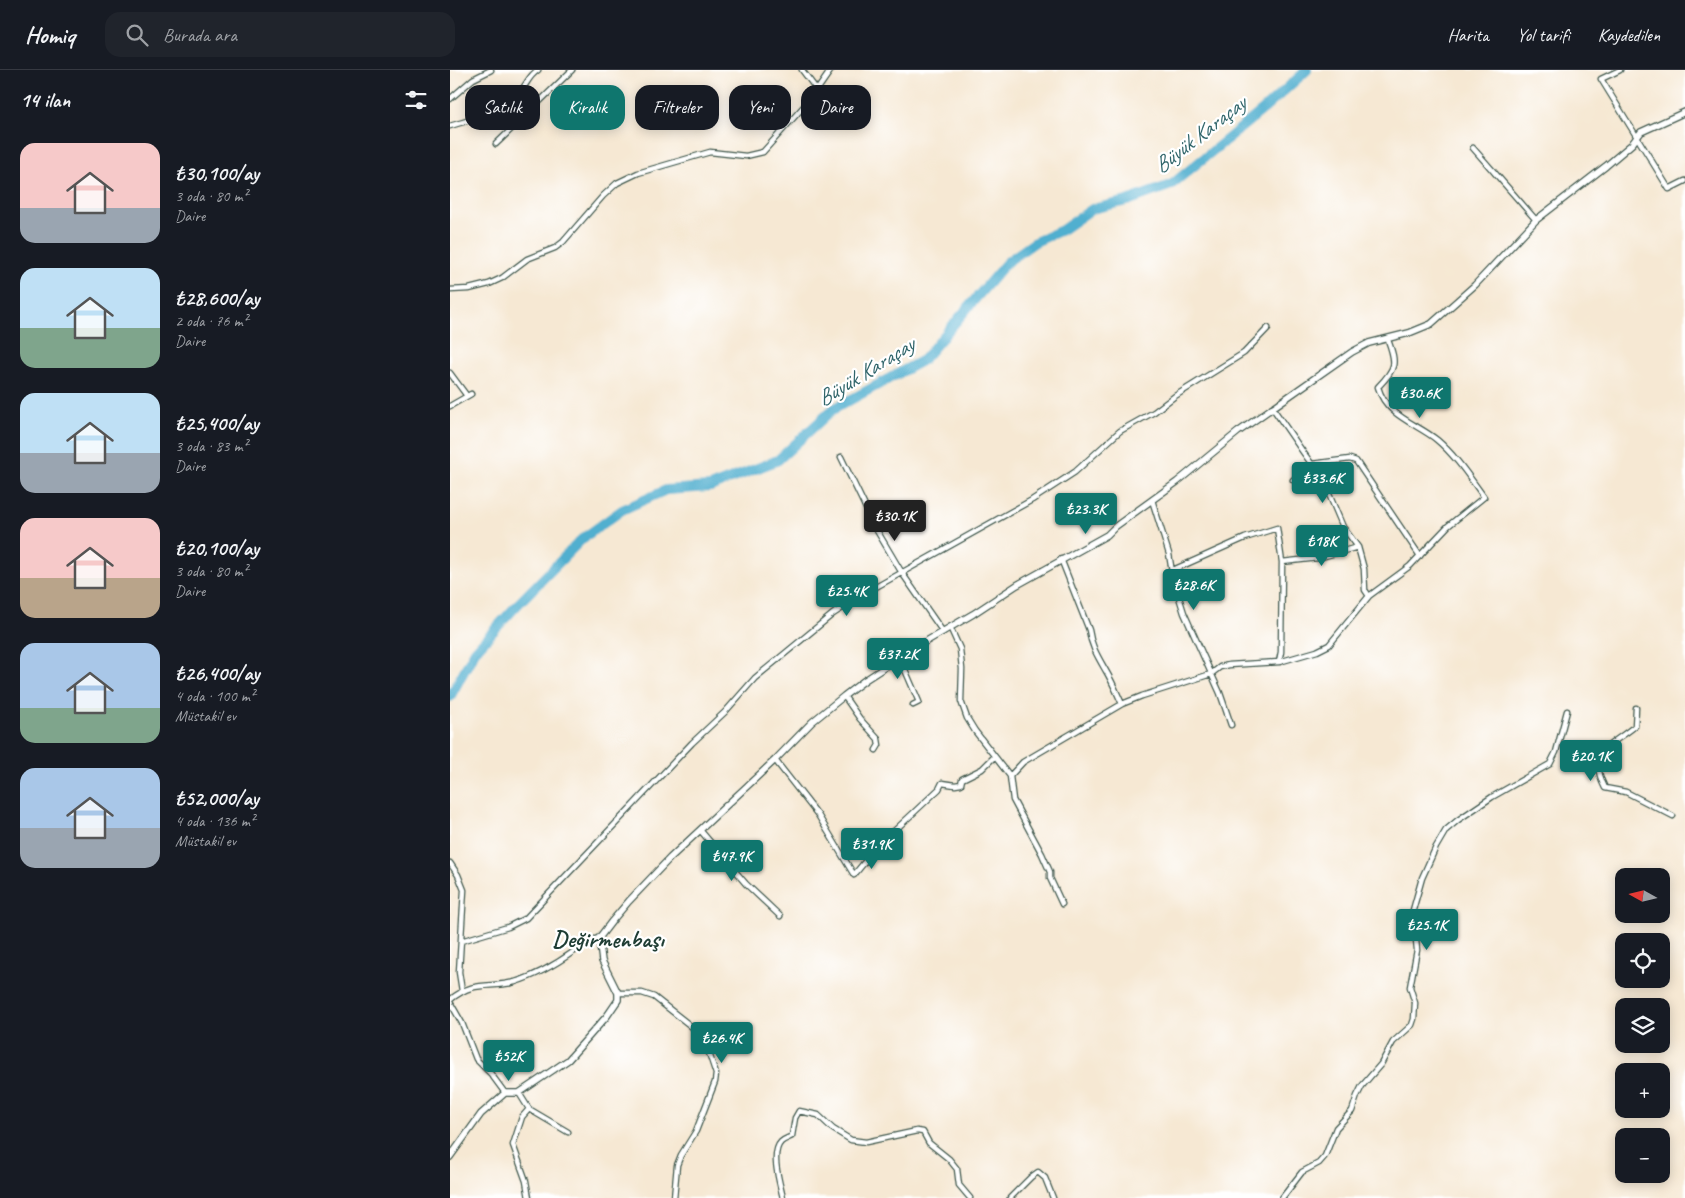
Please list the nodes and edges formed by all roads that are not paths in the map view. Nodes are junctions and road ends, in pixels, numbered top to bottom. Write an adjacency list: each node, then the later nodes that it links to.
1 (491, 70): 9 (street)
2 (538, 70): 12 (street)
3 (572, 70): 14 (street)
4 (802, 70): 7 (street)
5 (831, 70): 8 (street)
6 (1620, 70): 13 (street)
7 (813, 85)
8 (820, 85)
9 (450, 99)
10 (801, 110): 18 (street)
11 (1685, 112): 13 (street)
12 (450, 126)
13 (1637, 137): 16 (street); 17 (street)
14 (496, 144)
15 (1473, 148): 17 (street)
16 (1685, 181)
17 (1536, 220): 20 (street)
18 (450, 290)
19 (1268, 328): 33 (street)
20 (1388, 340): 23 (street); 29 (street)
21 (450, 373): 22 (street)
22 (450, 406)
23 (1272, 407): 25 (street); 27 (street)
24 (841, 457): 33 (street)
25 (1312, 464): 26 (street); 28 (street); 29 (street)
26 (1294, 480)
27 (1152, 500): 30 (street); 32 (street)
28 (1358, 547): 31 (street); 34 (street)
29 (1420, 556): 34 (street)
30 (1061, 560): 35 (street); 41 (street)
31 (1282, 562): 32 (street); 38 (street)
32 (1173, 570): 39 (street)
33 (902, 572): 36 (street); 56 (street)
34 (1369, 596): 38 (street)
35 (950, 627): 36 (street); 47 (street)
36 (943, 632): 37 (street)
37 (900, 658): 40 (street); 42 (street)
38 (1279, 662): 39 (street)
39 (1211, 674): 41 (street); 45 (street)
40 (844, 696): 46 (street); 48 (street)
41 (1122, 704): 49 (street)
42 (913, 705)
43 (1636, 708): 50 (street)
44 (1567, 711): 71 (street)
45 (1231, 725)
46 (876, 750)
47 (994, 757): 48 (street); 49 (street)
48 (775, 760): 51 (street)
49 (1010, 776): 53 (street)
50 (1672, 816)
51 (700, 830): 54 (street); 55 (street)
52 (450, 863): 56 (street)
53 (1062, 904)
54 (780, 916)
55 (600, 938): 57 (street); 58 (street)
56 (461, 941): 57 (street)
57 (462, 991): 59 (street)
58 (618, 993): 60 (street); 66 (street)
59 (450, 1001): 61 (street)
60 (519, 1092): 61 (street); 62 (street)
61 (505, 1093): 64 (street)
62 (528, 1109): 63 (street); 65 (street)
63 (568, 1132)
64 (450, 1157)
65 (529, 1198)
66 (674, 1198)
67 (783, 1198): 68 (street)
68 (970, 1198)
69 (1010, 1198): 70 (street)
70 (1053, 1198)
71 (1282, 1198)

